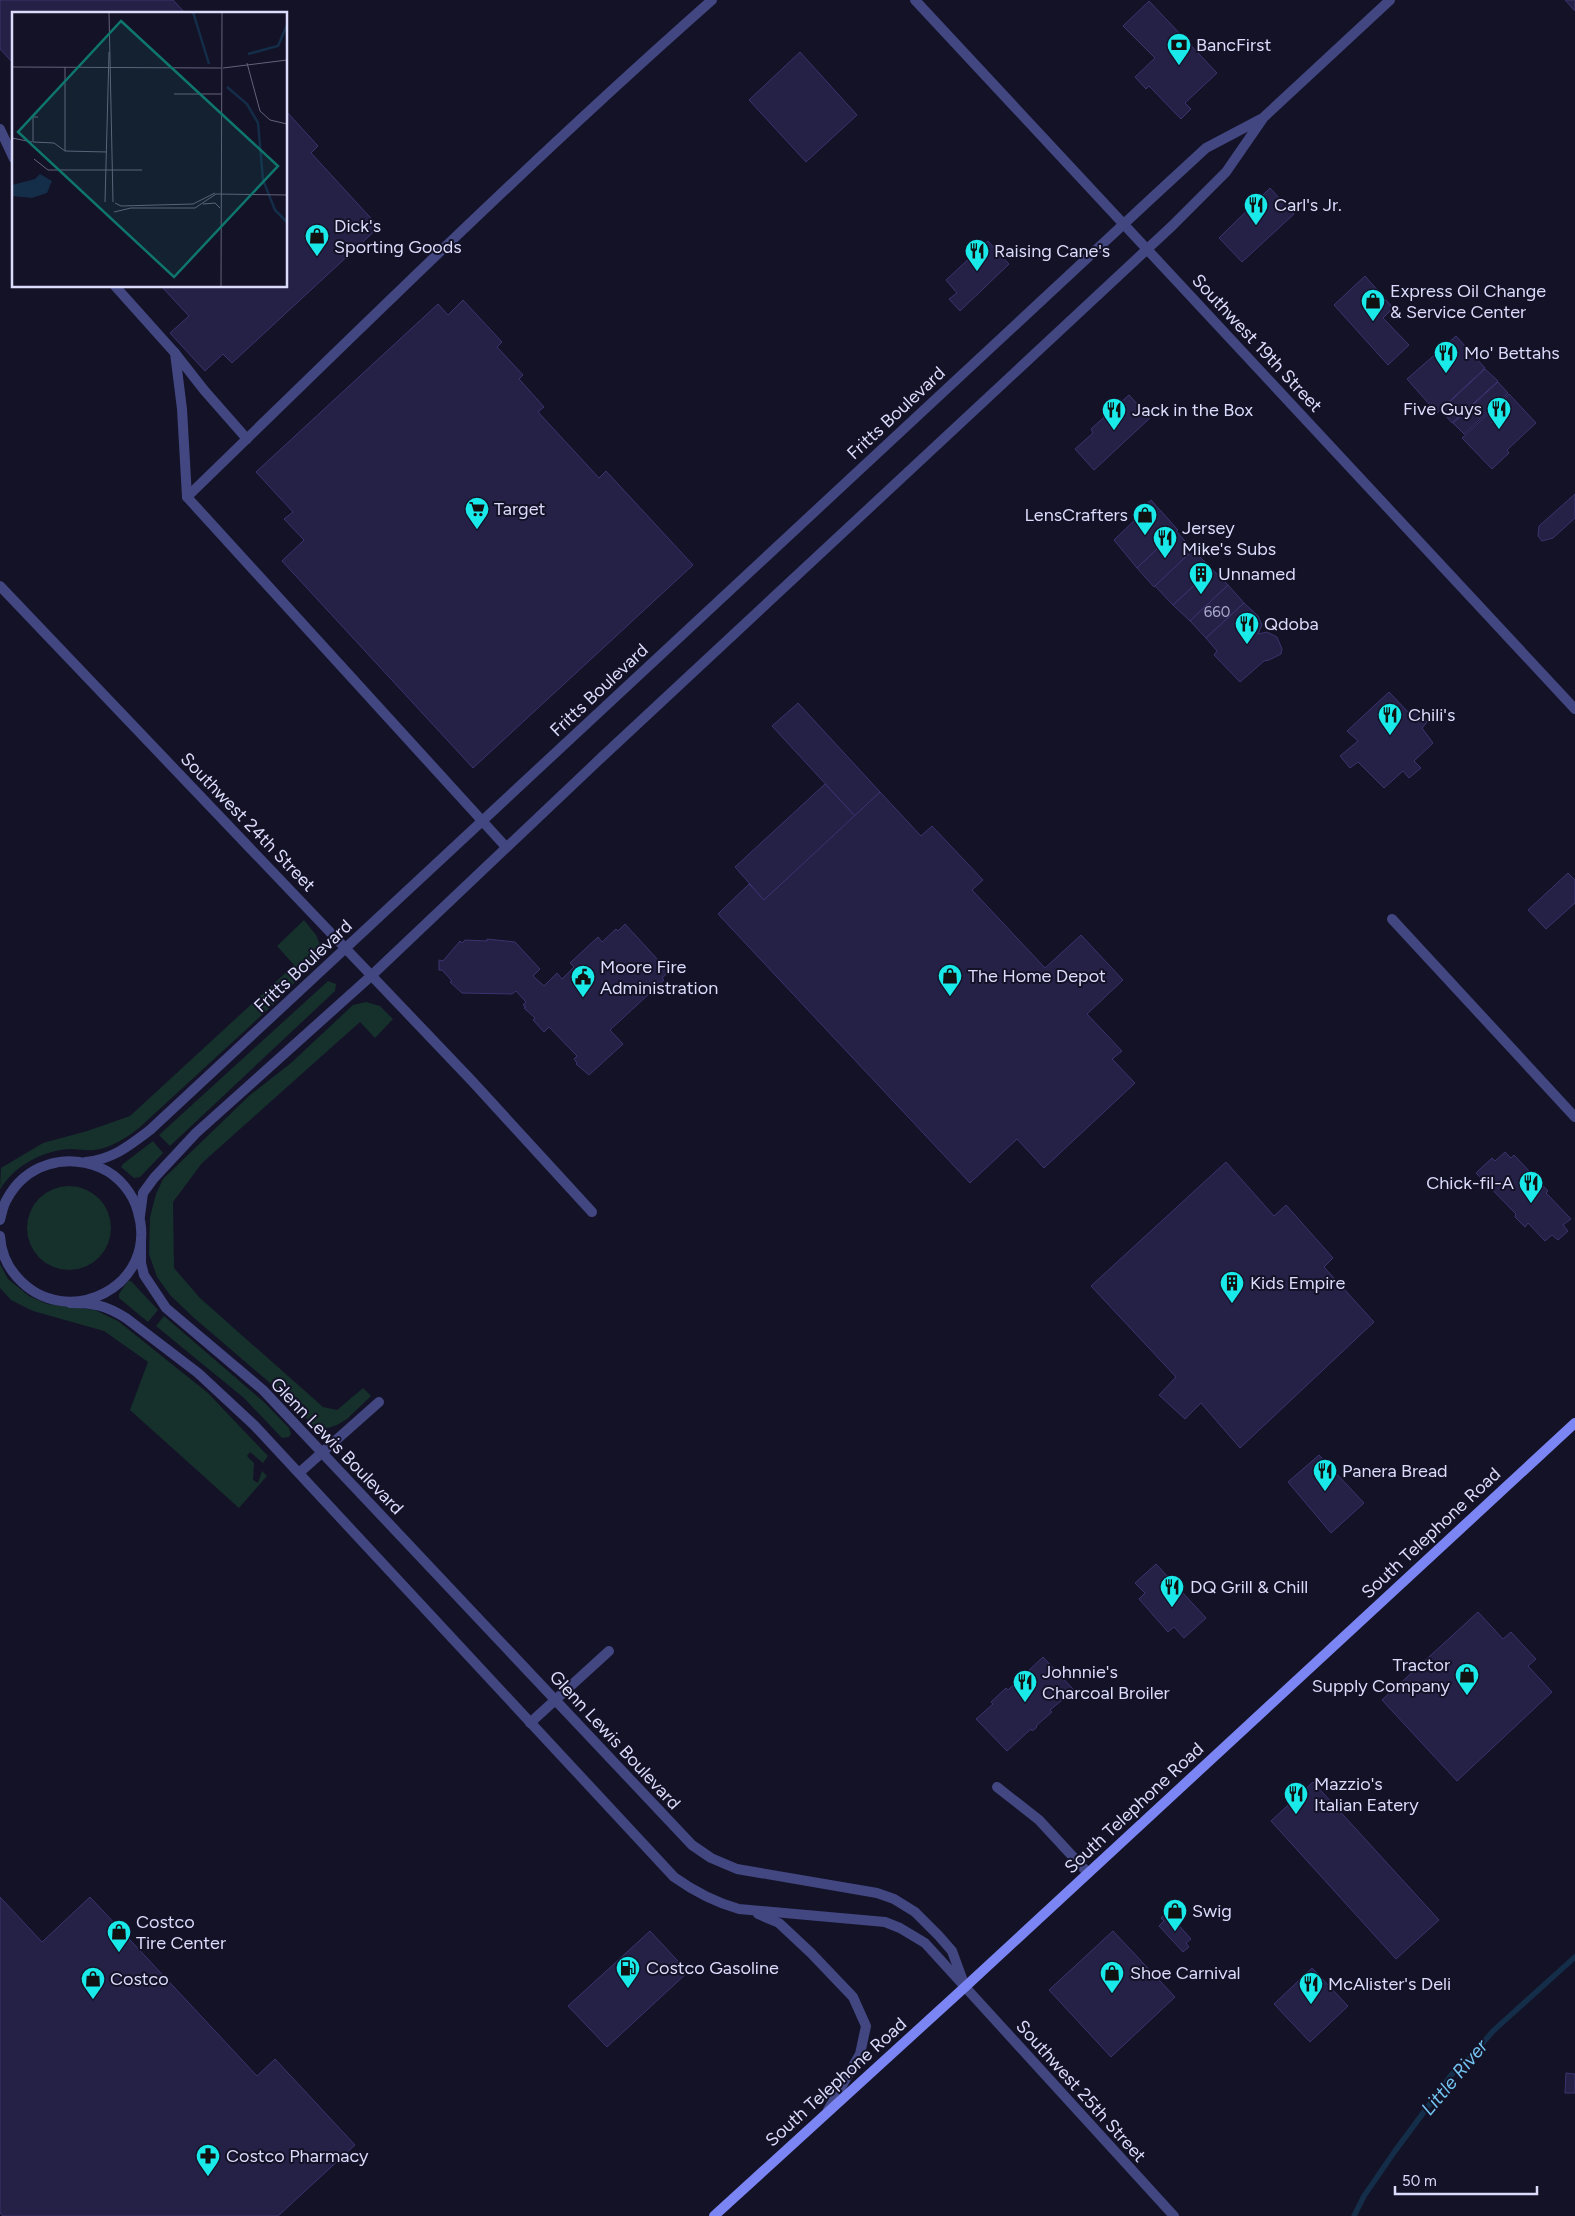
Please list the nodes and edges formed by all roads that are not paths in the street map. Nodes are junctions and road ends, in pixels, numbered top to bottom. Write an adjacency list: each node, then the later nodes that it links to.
1 (712, 0): 11 (street)
2 (915, 0): 7 (street, Southwest 19th Street)
3 (1390, 0): 4 (street)
4 (1264, 117): 7 (street, Fritts Boulevard); 8 (street)
5 (0, 129): 6 (street)
6 (12, 155)
7 (1124, 224): 8 (street, Southwest 19th Street); 15 (street, Fritts Boulevard)
8 (1147, 249): 14 (street, Southwest 19th Street); 16 (street)
9 (117, 288): 10 (street)
10 (175, 353): 11 (street); 12 (street)
11 (247, 439): 12 (street)
12 (187, 497): 15 (street)
13 (0, 586): 18 (street, Southwest 24th Street)
14 (1575, 709)
15 (484, 821): 16 (street); 18 (street, Fritts Boulevard)
16 (506, 848): 19 (street)
17 (1392, 919): 20 (street)
18 (346, 949): 19 (street, Southwest 24th Street); 21 (street, Fritts Boulevard)
19 (371, 976): 22 (street, Southwest 24th Street); 23 (street)
20 (1575, 1117)
21 (86, 1162): 23 (street); 24 (street)
22 (592, 1212)
23 (140, 1216): 26 (street, Glenn Lewis Boulevard)
24 (0, 1220)
25 (0, 1236): 27 (street)
26 (141, 1240): 27 (street); 30 (street, Glenn Lewis Boulevard)
27 (70, 1303): 31 (street)
28 (378, 1402): 30 (street)
29 (1575, 1423): 36 (main road, South Telephone Road)
30 (322, 1452): 31 (street); 33 (street, Glenn Lewis Boulevard)
31 (299, 1473): 34 (street)
32 (609, 1651): 33 (street)
33 (556, 1700): 34 (street); 38 (street, Glenn Lewis Boulevard)
34 (530, 1723): 37 (street)
35 (997, 1787): 36 (street)
36 (1088, 1873): 38 (main road, South Telephone Road)
37 (748, 1910): 38 (street); 39 (street)
38 (965, 1987): 39 (main road, South Telephone Road); 41 (street, Southwest 25th Street)
39 (828, 2110): 40 (main road, South Telephone Road)
40 (714, 2216)
41 (1174, 2216)

